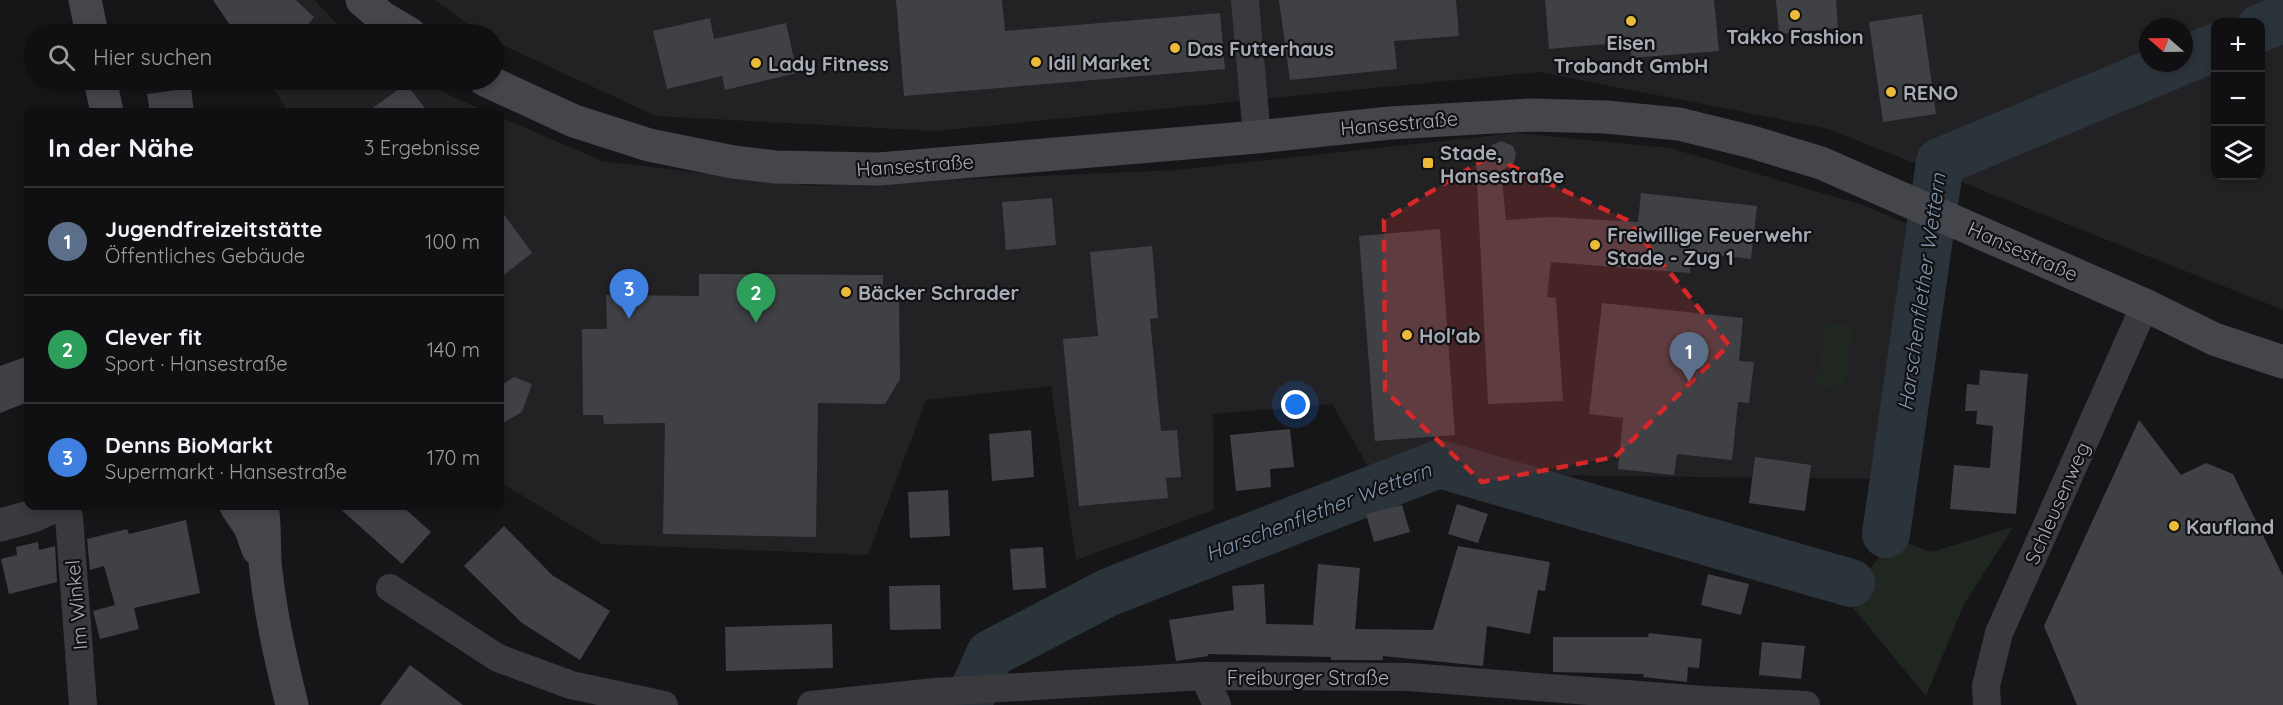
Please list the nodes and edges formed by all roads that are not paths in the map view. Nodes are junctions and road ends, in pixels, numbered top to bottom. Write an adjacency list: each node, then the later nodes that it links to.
1 (85, 0): 4 (main road)
2 (362, 0): 5 (main road)
3 (1245, 0): 9 (street)
4 (90, 24)
5 (393, 24)
6 (504, 89): 9 (main road, Hansestraße)
7 (102, 90): 8 (main road)
8 (106, 108)
9 (1257, 137): 10 (main road, Hansestraße)
10 (2145, 305): 11 (main road, Hansestraße); 27 (street, Schleusenweg)
11 (2283, 362)
12 (46, 510): 16 (street)
13 (66, 510): 21 (street, Im Winkel)
14 (239, 510): 17 (main road)
15 (263, 510): 17 (main road)
16 (0, 525)
17 (265, 568): 22 (main road)
18 (390, 588): 23 (street)
19 (1204, 676): 20 (street, Freiburger Straße); 25 (street); 26 (street, Freiburger Straße)
20 (1024, 697): 24 (street, Freiburger Straße)
21 (83, 705)
22 (292, 705)
23 (664, 705)
24 (811, 705)
25 (1217, 705)
26 (1806, 705)
27 (1987, 705)

